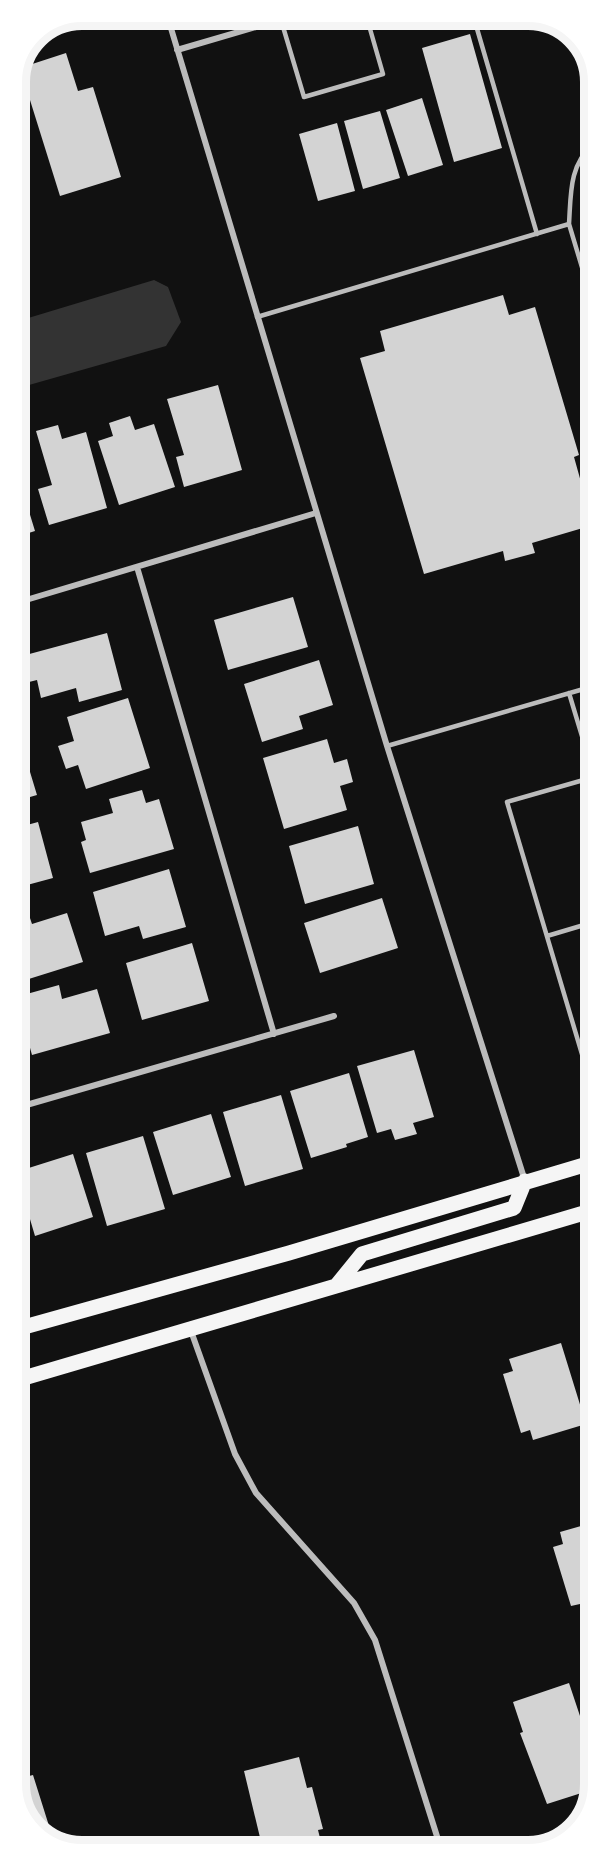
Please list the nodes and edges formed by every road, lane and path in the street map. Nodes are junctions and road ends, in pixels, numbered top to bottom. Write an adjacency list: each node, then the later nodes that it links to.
1 (170, 26): 6 (street)
2 (260, 26): 6 (street)
3 (283, 26): 4 (lane)
4 (369, 26)
5 (476, 26): 9 (lane)
6 (177, 50): 11 (street)
7 (584, 153): 8 (lane)
8 (569, 224): 9 (lane); 10 (lane)
9 (537, 234): 11 (lane)
10 (584, 274)
11 (257, 317): 12 (street)
12 (316, 513): 13 (street); 18 (street)
13 (137, 567): 14 (street); 23 (street)
14 (26, 600)
15 (584, 689): 16 (lane)
16 (569, 693): 17 (lane); 18 (lane)
17 (584, 743)
18 (387, 746): 27 (street)
19 (584, 779): 21 (lane)
20 (584, 925): 21 (lane)
21 (547, 936): 24 (lane)
22 (334, 1016): 23 (street)
23 (274, 1034): 25 (street)
24 (584, 1061)
25 (26, 1105)
26 (584, 1165): 27 (main road)
27 (525, 1181): 29 (main road); 30 (main road)
28 (584, 1213): 29 (main road)
29 (336, 1286): 31 (main road)
30 (26, 1326)
31 (191, 1330): 32 (main road); 33 (street)
32 (26, 1377)
33 (438, 1840)

